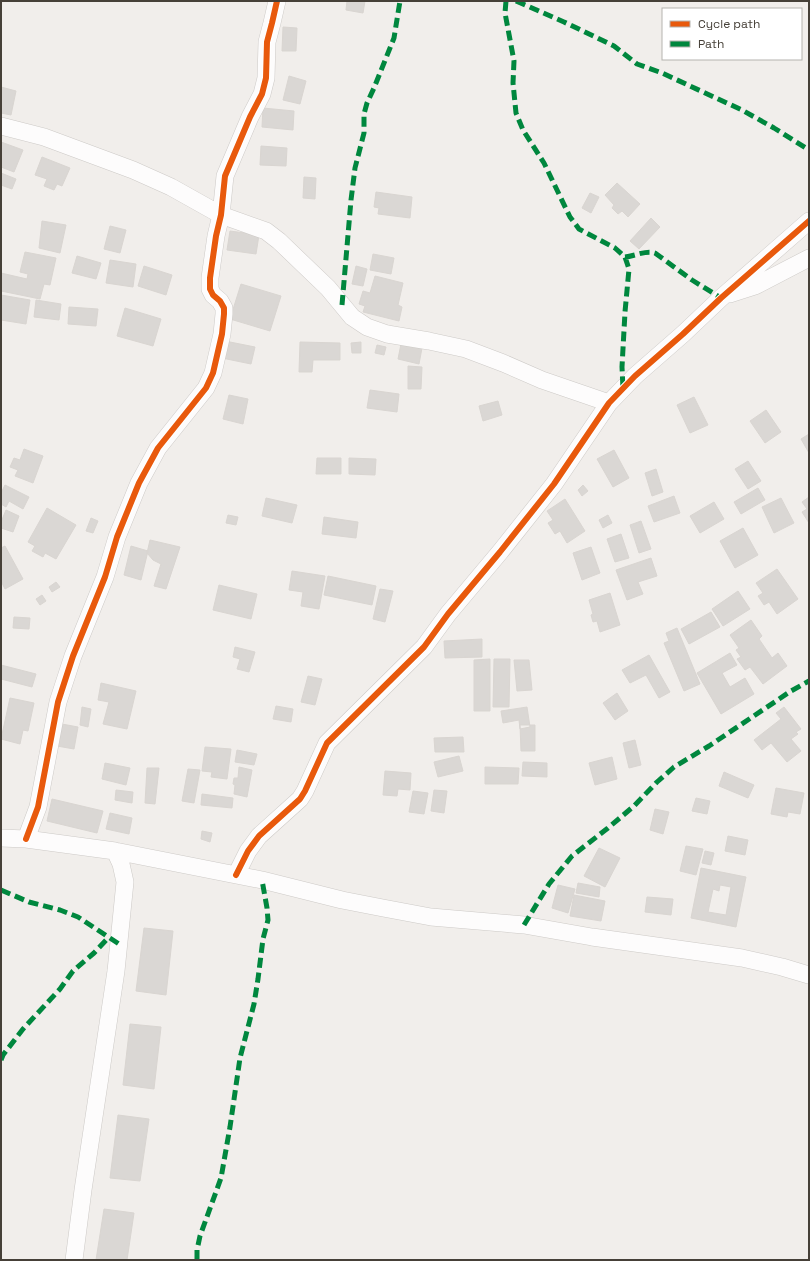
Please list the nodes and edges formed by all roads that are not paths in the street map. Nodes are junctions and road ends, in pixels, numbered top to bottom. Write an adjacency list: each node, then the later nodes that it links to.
1 (277, 1): 3 (street)
2 (1, 126): 3 (street)
3 (222, 215): 7 (street); 9 (street)
4 (809, 221): 6 (street)
5 (809, 258): 6 (street)
6 (720, 298): 7 (street)
7 (609, 402): 11 (street)
8 (1, 838): 9 (street)
9 (26, 839): 10 (street)
10 (115, 851): 11 (street); 13 (street)
11 (236, 874): 12 (street)
12 (809, 975)
13 (74, 1260)

